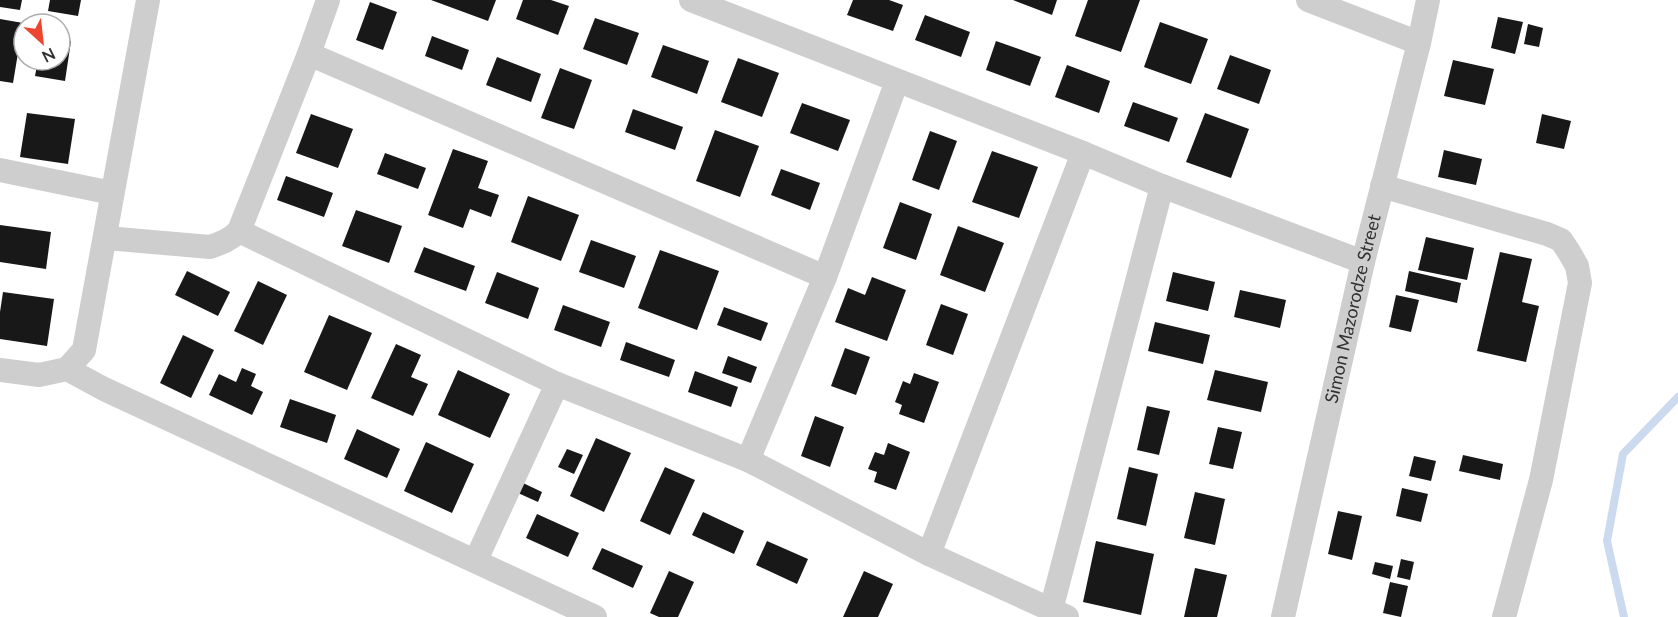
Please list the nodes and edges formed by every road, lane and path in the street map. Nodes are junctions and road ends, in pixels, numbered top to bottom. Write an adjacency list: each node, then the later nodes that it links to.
1 (148, 0): 14 (street)
2 (328, 0): 8 (street)
3 (691, 0): 6 (street)
4 (1308, 0): 7 (street)
5 (1428, 0): 7 (street, Simon Mazorodze Street)
6 (742, 10): 9 (street)
7 (1419, 43): 13 (street, Simon Mazorodze Street)
8 (309, 54): 15 (street); 18 (street)
9 (897, 81): 10 (street); 18 (street)
10 (1083, 153): 12 (street); 23 (street)
11 (0, 170): 14 (street)
12 (1162, 186): 17 (street); 25 (street)
13 (1382, 186): 17 (street, Simon Mazorodze Street); 28 (street)
14 (112, 193): 16 (street)
15 (239, 231): 16 (street); 21 (street)
16 (106, 238): 19 (street)
17 (1363, 262): 27 (street, Simon Mazorodze Street)
18 (825, 277): 22 (street)
19 (67, 369): 20 (street); 24 (street)
20 (0, 370)
21 (557, 384): 22 (street); 24 (street)
22 (748, 460): 23 (street)
23 (930, 554): 25 (street)
24 (476, 560): 26 (street)
25 (1059, 614)
26 (595, 617)
27 (1283, 617)
28 (1504, 617)

